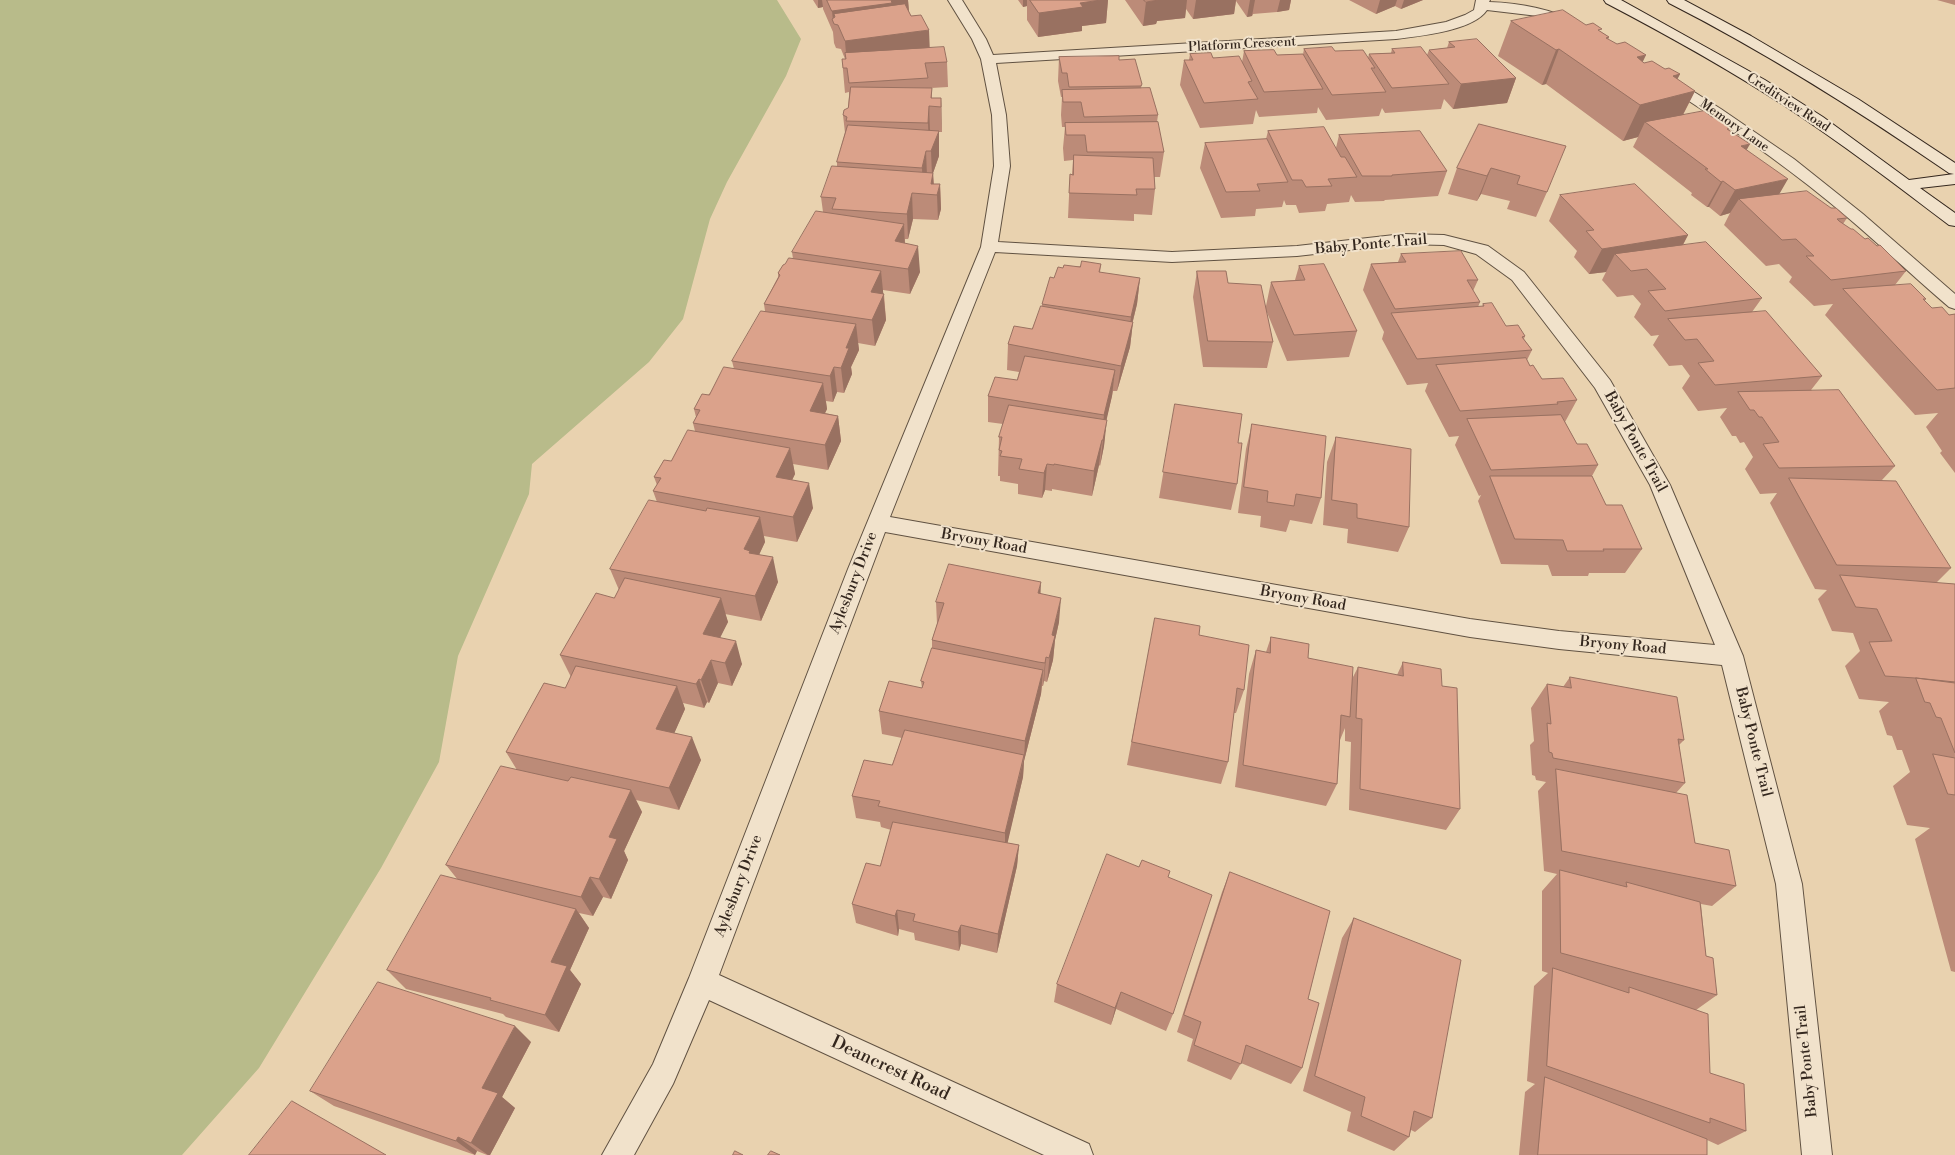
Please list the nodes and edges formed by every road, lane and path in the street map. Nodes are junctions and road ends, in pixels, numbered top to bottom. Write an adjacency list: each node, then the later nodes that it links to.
1 (956, 0): 6 (street, Aylesbury Drive)
2 (1611, 0): 10 (street, Creditview Road)
3 (1674, 0): 8 (street)
4 (1483, 3): 5 (street); 6 (street, Platform Crescent)
5 (1584, 31)
6 (988, 59): 12 (street, Aylesbury Drive)
7 (1656, 74): 13 (street, Memory Lane)
8 (1955, 170)
9 (1955, 179): 10 (street)
10 (1906, 185): 11 (street, Creditview Road)
11 (1955, 221)
12 (989, 247): 14 (street, Aylesbury Drive); 15 (street, Baby Ponte Trail)
13 (1955, 303)
14 (878, 523): 15 (street, Bryony Road); 16 (street, Aylesbury Drive)
15 (1731, 656): 19 (street, Baby Ponte Trail)
16 (702, 982): 17 (street, Aylesbury Drive); 18 (street, Deancrest Road)
17 (617, 1155)
18 (1078, 1155)
19 (1816, 1155)

